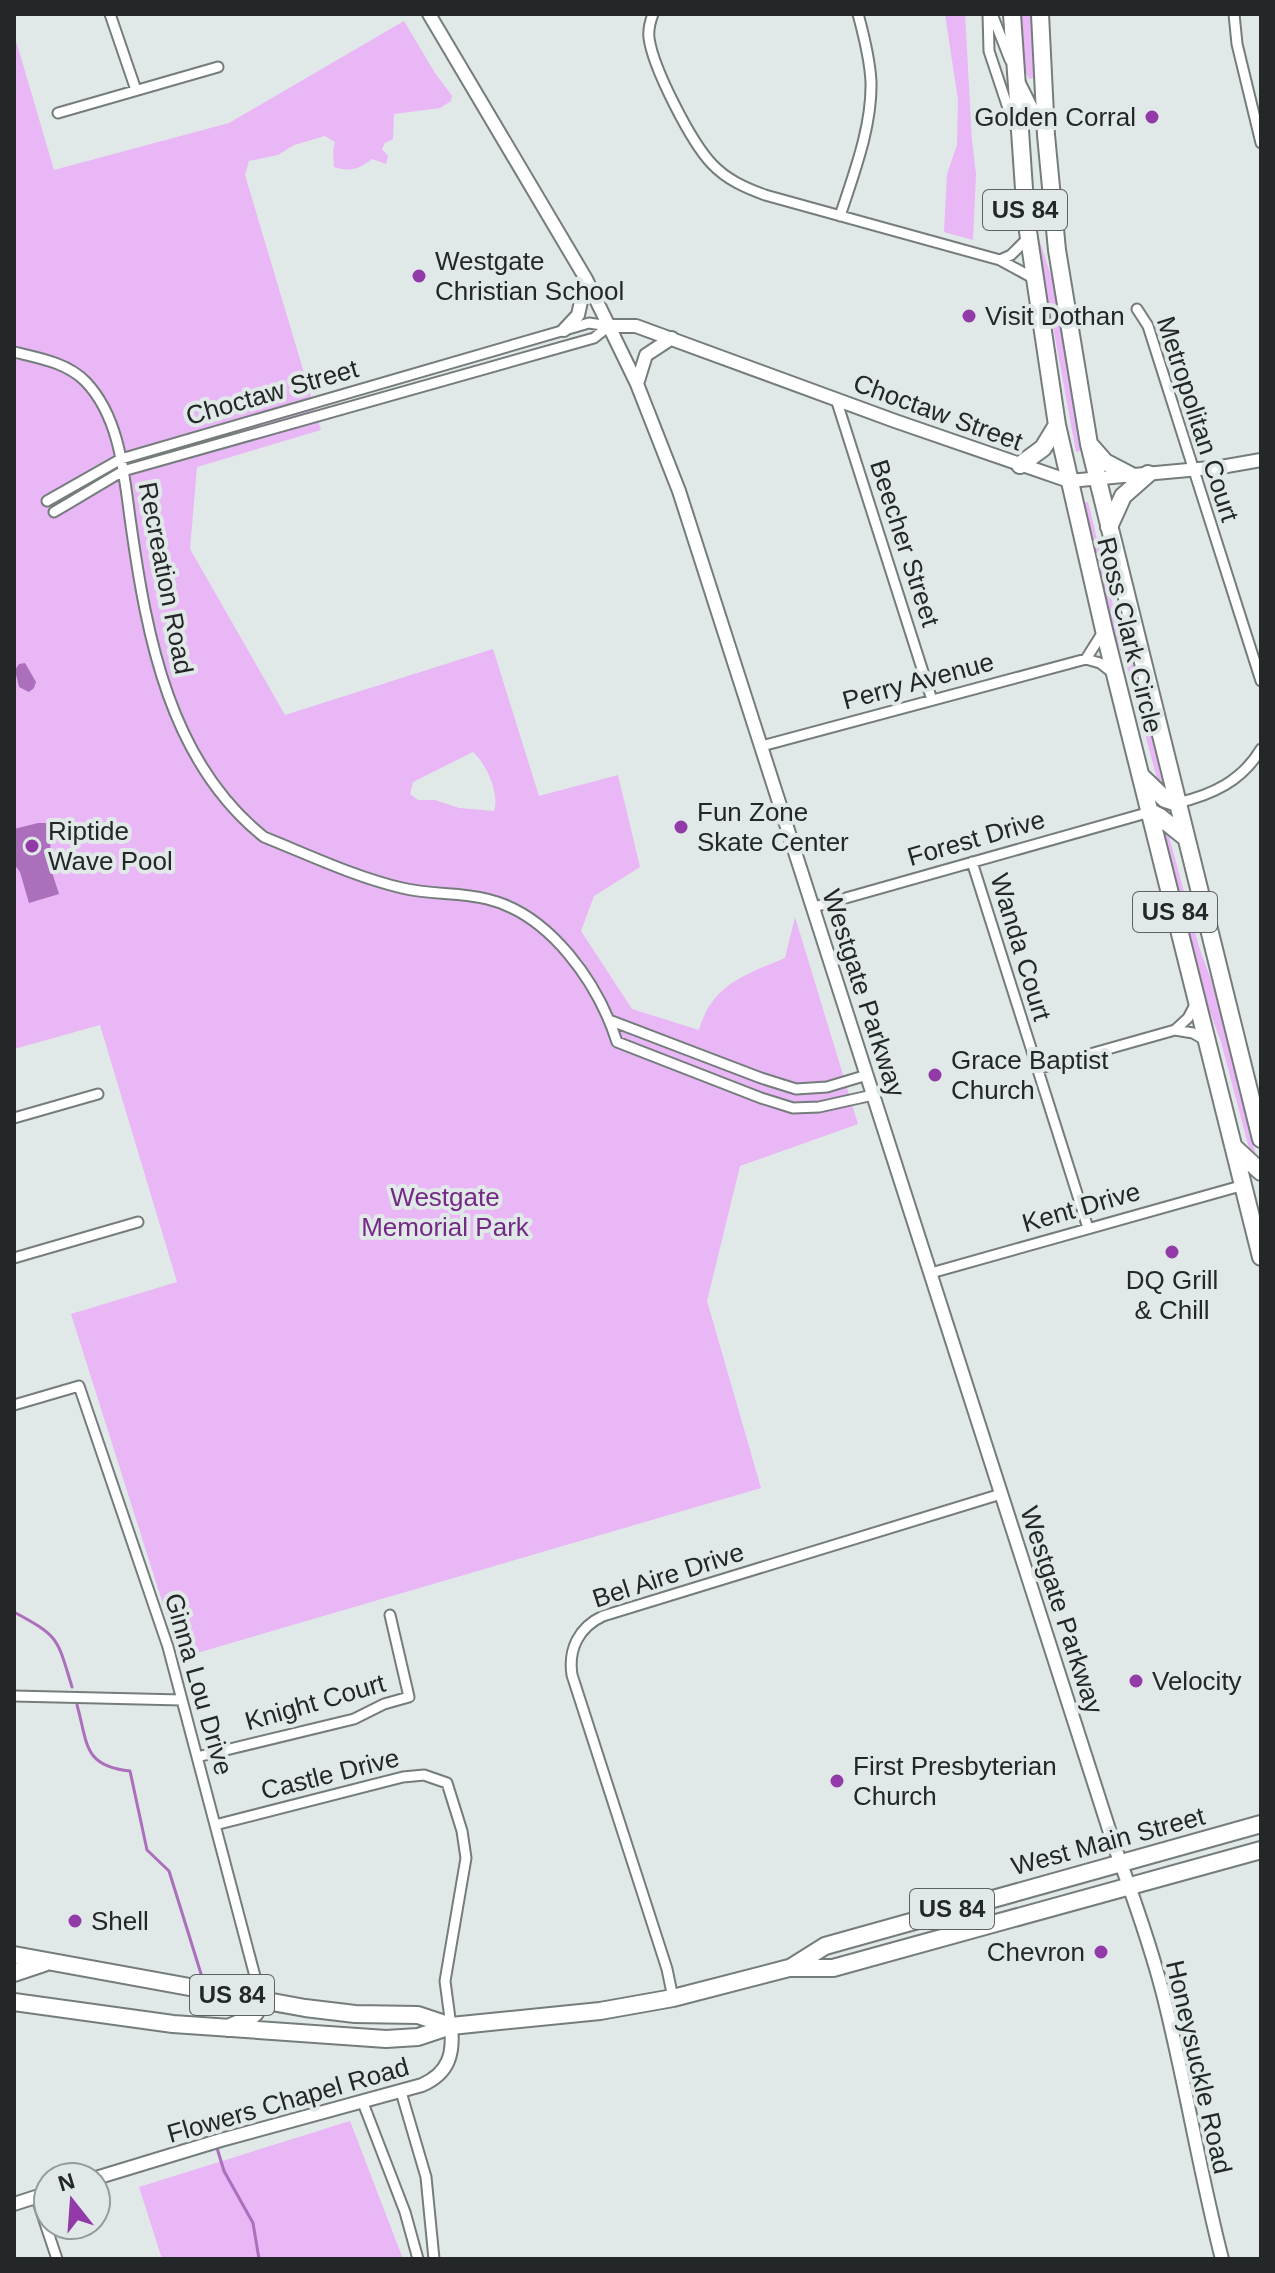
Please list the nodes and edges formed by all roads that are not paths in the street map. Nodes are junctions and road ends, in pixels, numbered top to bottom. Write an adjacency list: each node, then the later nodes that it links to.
1 (110, 14): 11 (street)
2 (429, 14): 20 (main road, Westgate Parkway)
3 (653, 14): 16 (street)
4 (858, 14): 16 (street)
5 (990, 14): 10 (street); 14 (street)
6 (1012, 14): 10 (highway, Ross Clark Circle / US 84)
7 (1040, 14): 13 (highway, Ross Clark Circle / US 84)
8 (1234, 14): 15 (street)
9 (218, 67): 11 (street)
10 (1015, 70): 13 (street); 14 (highway, Ross Clark Circle / US 84)
11 (136, 90): 12 (street)
12 (58, 113)
13 (1046, 135): 29 (highway, Ross Clark Circle / US 84)
14 (1019, 142): 17 (highway, Ross Clark Circle / US 84)
15 (1261, 143)
16 (840, 216): 18 (street)
17 (1028, 238): 18 (street); 19 (highway, Ross Clark Circle / US 84)
18 (1000, 260): 19 (street)
19 (1033, 278): 28 (highway, Ross Clark Circle / US 84)
20 (586, 279): 22 (main road, Westgate Parkway); 23 (main road)
21 (1137, 309): 33 (street, Metropolitan Court)
22 (609, 326): 23 (street, Choctaw Street); 24 (main road, Choctaw Street); 26 (main road, Westgate Parkway); 34 (street, Choctaw Street)
23 (564, 330): 30 (street, Choctaw Street)
24 (672, 338): 26 (main road); 27 (main road, Choctaw Street)
25 (14, 352): 30 (street, Recreation Road)
26 (637, 384): 47 (main road, Westgate Parkway)
27 (836, 399): 32 (main road, Choctaw Street); 46 (street, Beecher Street)
28 (1057, 425): 32 (highway); 38 (highway, Ross Clark Circle / US 84)
29 (1089, 444): 36 (highway); 37 (highway, Ross Clark Circle / US 84)
30 (121, 459): 34 (street, Recreation Road); 39 (street, Choctaw Street)
31 (1261, 460): 33 (main road, Choctaw Street)
32 (1020, 465): 38 (main road, Choctaw Street)
33 (1194, 470): 35 (main road, Choctaw Street); 45 (street, Metropolitan Court)
34 (123, 471): 40 (street, Choctaw Street); 56 (street, Recreation Road)
35 (1148, 474): 36 (main road, Choctaw Street); 41 (highway)
36 (1130, 475): 37 (main road, Choctaw Street)
37 (1097, 478): 38 (main road, Choctaw Street); 41 (highway, Ross Clark Circle / US 84)
38 (1069, 481): 42 (highway, Ross Clark Circle / US 84)
39 (47, 501)
40 (54, 512)
41 (1108, 528): 50 (highway, Ross Clark Circle / US 84)
42 (1104, 630): 43 (street); 44 (highway, Ross Clark Circle / US 84)
43 (1086, 659): 44 (street); 46 (street, Perry Avenue)
44 (1115, 674): 49 (highway, Ross Clark Circle / US 84)
45 (1261, 681)
46 (932, 700): 47 (street, Perry Avenue)
47 (762, 746): 54 (main road, Westgate Parkway)
48 (1261, 749): 50 (street)
49 (1140, 775): 50 (highway); 51 (highway, Ross Clark Circle / US 84)
50 (1177, 803): 52 (highway, Ross Clark Circle / US 84)
51 (1150, 812): 52 (highway); 53 (street, Forest Drive); 55 (highway, Ross Clark Circle / US 84)
52 (1185, 837): 64 (highway, Ross Clark Circle / US 84)
53 (972, 862): 54 (street, Forest Drive); 59 (street, Wanda Court)
54 (814, 907): 60 (main road, Westgate Parkway)
55 (1197, 1001): 57 (street); 58 (highway, Ross Clark Circle / US 84)
56 (609, 1020): 60 (street); 62 (street, Recreation Road)
57 (1175, 1030): 58 (street); 59 (street)
58 (1207, 1042): 65 (highway, Ross Clark Circle / US 84)
59 (1037, 1069): 70 (street, Wanda Court)
60 (867, 1075): 62 (main road, Westgate Parkway)
61 (98, 1094): 63 (street)
62 (873, 1095): 73 (main road, Westgate Parkway)
63 (14, 1118)
64 (1261, 1139)
65 (1234, 1147): 66 (highway); 67 (highway, Ross Clark Circle / US 84)
66 (1261, 1172)
67 (1244, 1185): 68 (highway); 70 (street, Kent Drive); 71 (highway, Ross Clark Circle / US 84)
68 (1261, 1196)
69 (138, 1222): 72 (street)
70 (1088, 1228): 73 (street, Kent Drive)
71 (1261, 1257)
72 (14, 1258)
73 (931, 1273): 75 (main road, Westgate Parkway)
74 (14, 1405): 78 (street, Ginna Lou Drive)
75 (1001, 1494): 83 (main road, Westgate Parkway); 90 (street, Bel Aire Drive)
76 (390, 1615): 79 (street, Knight Court)
77 (14, 1696): 78 (street)
78 (182, 1700): 79 (street, Ginna Lou Drive)
79 (197, 1757): 81 (street, Ginna Lou Drive)
80 (1261, 1824): 83 (highway, West Main Street / US 84)
81 (215, 1825): 91 (street, Ginna Lou Drive); 94 (street, Castle Drive)
82 (1261, 1850): 84 (highway, West Main Street / US 84)
83 (1120, 1862): 84 (main road, Westgate Parkway); 87 (highway, West Main Street / US 84)
84 (1129, 1885): 87 (highway, West Main Street / US 84); 101 (main road, Honeysuckle Road)
85 (14, 1955): 86 (highway, West Main Street / US 84)
86 (50, 1962): 88 (highway); 89 (highway, West Main Street / US 84)
87 (789, 1968): 90 (highway, West Main Street / US 84)
88 (14, 1973)
89 (237, 1995): 91 (highway, West Main Street / US 84); 93 (highway)
90 (673, 1998): 94 (highway, West Main Street / US 84)
91 (261, 1999): 93 (highway); 94 (highway, West Main Street / US 84)
92 (14, 2002): 95 (highway, West Main Street / US 84)
93 (246, 2020): 95 (highway)
94 (451, 2026): 95 (highway, West Main Street / US 84); 96 (main road, Flowers Chapel Road)
95 (226, 2029)
96 (401, 2092): 97 (main road, Flowers Chapel Road); 100 (street)
97 (363, 2103): 98 (main road, Flowers Chapel Road); 99 (street)
98 (112, 2173)
99 (418, 2259)
100 (434, 2259)
101 (1222, 2259)

